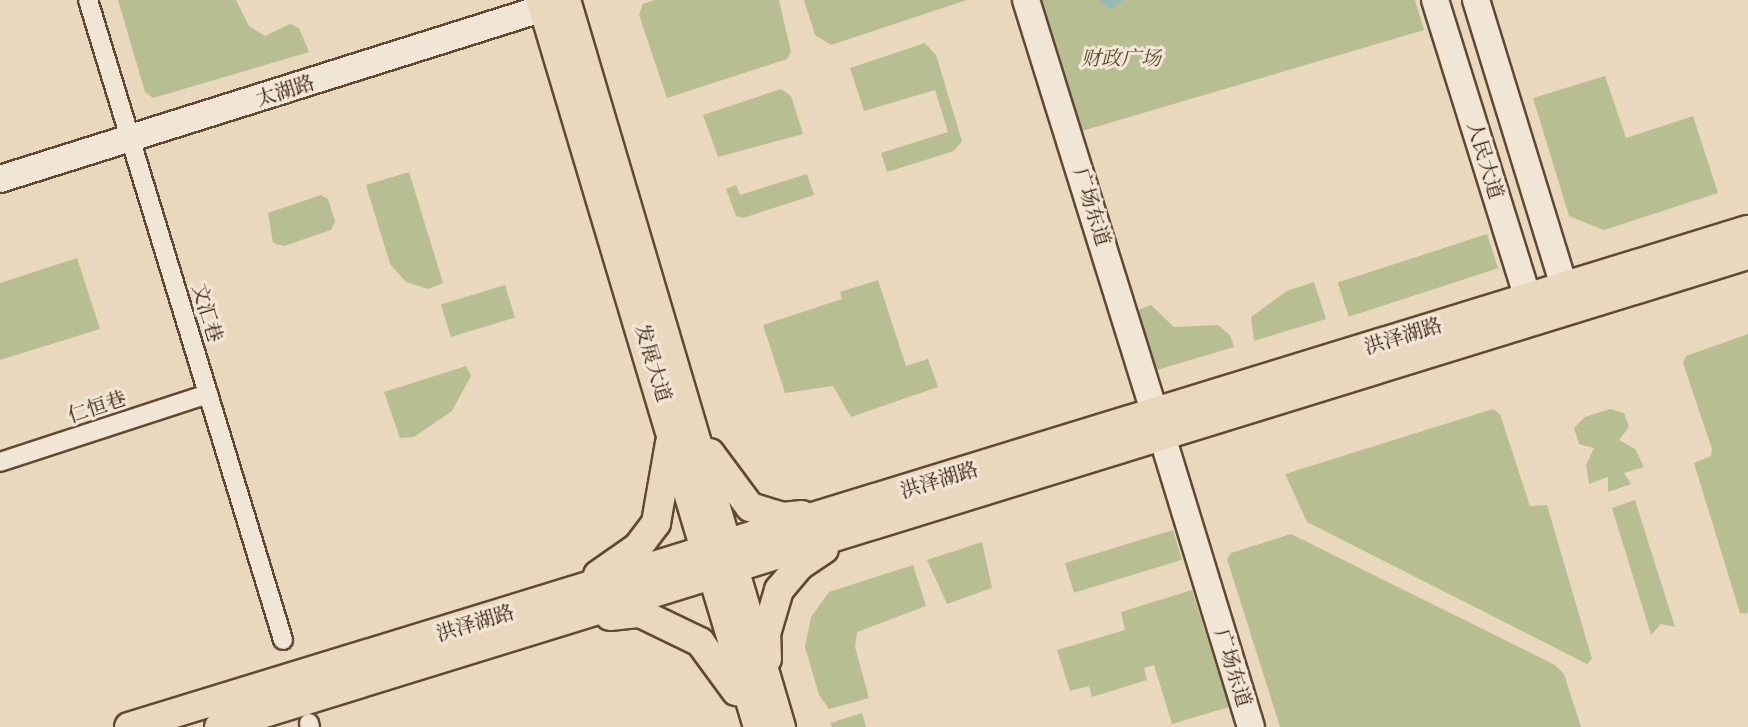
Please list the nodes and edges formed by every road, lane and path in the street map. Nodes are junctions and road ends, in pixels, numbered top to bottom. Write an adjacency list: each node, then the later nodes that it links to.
1 (88, 0): 6 (street, 文汇巷)
2 (1026, 0): 14 (street, 广场东道)
3 (1435, 0): 11 (street, 人民大道)
4 (1476, 0): 10 (street, 人民大道)
5 (557, 2): 6 (street, 太湖路); 13 (main road, 发展大道)
6 (131, 140): 7 (street, 太湖路); 12 (street, 文汇巷)
7 (0, 179)
8 (1748, 230): 10 (main road, 洪泽湖路)
9 (1748, 255): 10 (main road, 洪泽湖路)
10 (1567, 298): 11 (main road, 洪泽湖路)
11 (1531, 309): 14 (main road, 洪泽湖路)
12 (208, 394): 15 (street, 仁恒巷); 19 (street, 文汇巷)
13 (683, 423): 16 (main road); 17 (main road, 发展大道); 18 (main road)
14 (1159, 425): 16 (main road, 洪泽湖路); 23 (street, 广场东道)
15 (0, 462)
16 (861, 517): 17 (main road, 洪泽湖路); 20 (main road)
17 (718, 561): 18 (main road, 洪泽湖路); 20 (main road, 发展大道)
18 (533, 618): 20 (main road); 21 (main road, 洪泽湖路); 22 (main road, 洪泽湖路)
19 (283, 640)
20 (769, 725)
21 (129, 727)
22 (219, 727)
23 (1251, 727)

